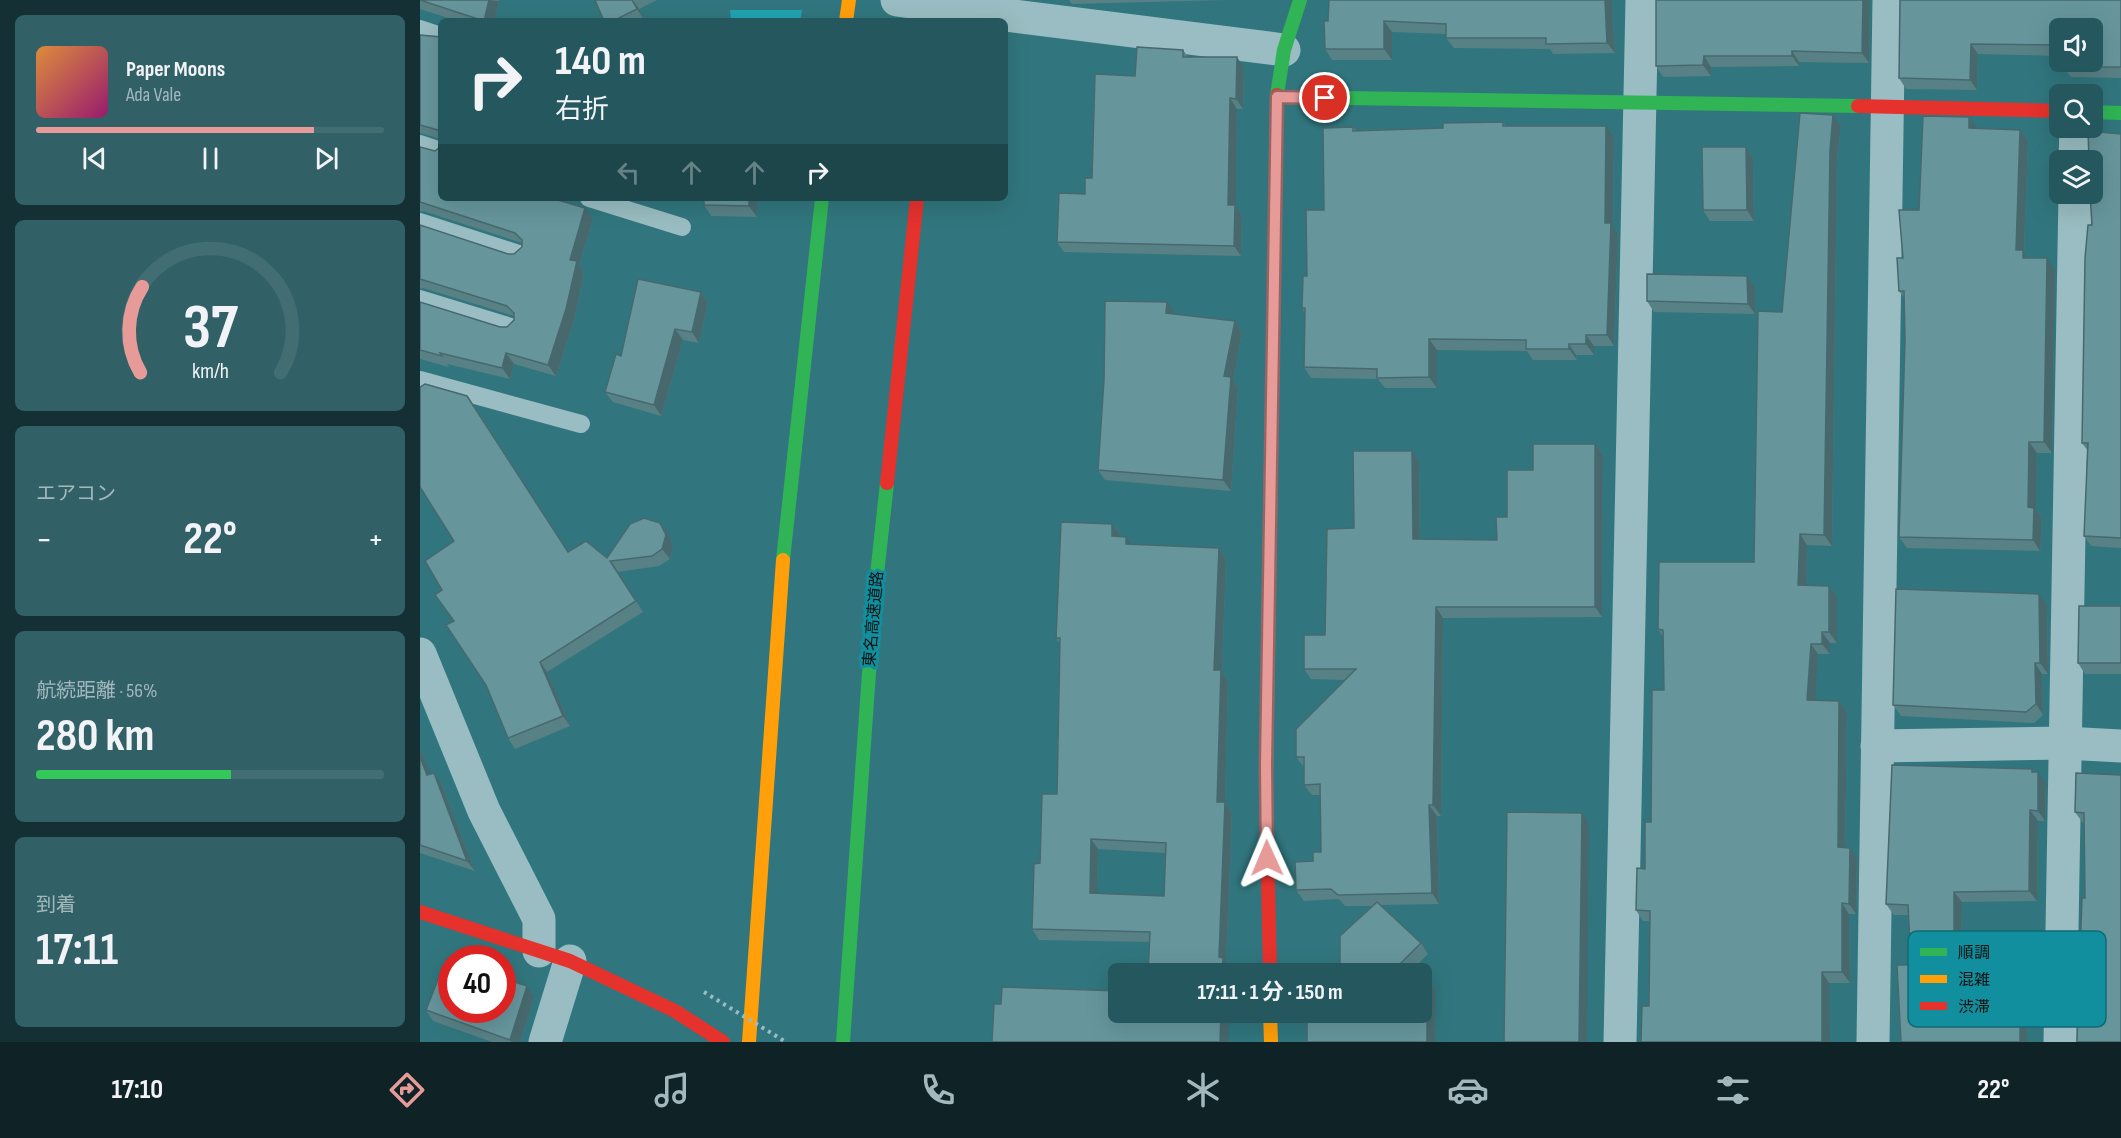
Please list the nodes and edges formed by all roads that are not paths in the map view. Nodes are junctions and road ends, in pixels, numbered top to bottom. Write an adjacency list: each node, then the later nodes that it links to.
1 (849, 0): 8 (main road)
2 (897, 0): 7 (street, bridge)
3 (945, 0): 9 (main road)
4 (1300, 0): 12 (main road)
5 (1642, 0): 14 (street)
6 (1889, 0): 15 (street)
7 (1044, 14): 12 (street)
8 (846, 18)
9 (942, 18)
10 (420, 30): 11 (lane)
11 (438, 35)
12 (1284, 50): 13 (main road)
13 (1277, 97): 14 (main road); 40 (main road)
14 (1639, 101): 15 (main road); 48 (street)
15 (1888, 108): 16 (main road); 34 (street)
16 (2049, 111)
17 (2103, 112): 18 (main road)
18 (2121, 113)
19 (420, 144): 20 (lane)
20 (438, 150)
21 (599, 201): 26 (lane)
22 (822, 201): 45 (main road)
23 (917, 201): 46 (main road, 東名高速道路)
24 (2075, 204): 33 (street)
25 (420, 222): 27 (lane)
26 (682, 227)
27 (519, 254)
28 (420, 300): 29 (lane)
29 (511, 327)
30 (420, 380): 31 (lane)
31 (581, 424)
32 (420, 654): 38 (street)
33 (2066, 743): 34 (street); 35 (street); 37 (street)
34 (1877, 746): 49 (street)
35 (2121, 746)
36 (420, 912): 38 (main road)
37 (2062, 931)
38 (539, 951): 39 (main road)
39 (570, 961): 43 (street); 44 (main road)
40 (1270, 963)
41 (1270, 1023): 47 (main road)
42 (2060, 1027): 50 (street)
43 (545, 1042)
44 (723, 1042)
45 (749, 1042)
46 (843, 1042)
47 (1271, 1042)
48 (1620, 1042)
49 (1873, 1042)
50 (2060, 1042)

